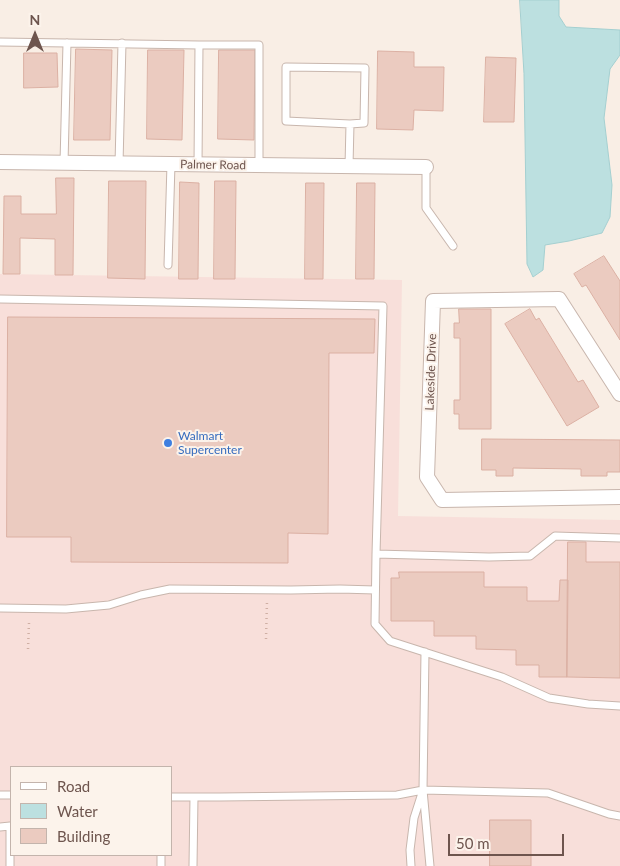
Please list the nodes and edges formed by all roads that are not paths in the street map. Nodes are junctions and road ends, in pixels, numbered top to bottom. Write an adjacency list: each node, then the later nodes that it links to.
1 (0, 42): 2 (lane)
2 (67, 43): 3 (lane); 7 (lane)
3 (122, 44): 4 (lane); 8 (lane)
4 (199, 45): 10 (lane); 11 (lane)
5 (350, 124): 5 (lane); 12 (lane)
6 (0, 162): 7 (street, Palmer Road)
7 (64, 163): 8 (street, Palmer Road)
8 (119, 164): 9 (street, Palmer Road)
9 (171, 164): 10 (street, Palmer Road); 15 (lane)
10 (198, 165): 11 (street, Palmer Road)
11 (260, 165): 12 (street, Palmer Road)
12 (349, 166): 13 (street, Palmer Road)
13 (426, 167): 14 (lane)
14 (453, 246)
15 (168, 265)
16 (0, 299): 20 (lane)
17 (620, 394): 18 (street, Lakeside Drive)
18 (620, 497)
19 (620, 538): 20 (lane)
20 (376, 554): 21 (lane)
21 (375, 590): 22 (lane); 23 (lane)
22 (0, 608)
23 (425, 652): 24 (lane); 25 (lane)
24 (620, 706)
25 (423, 790): 27 (lane); 28 (lane); 32 (lane); 33 (lane)
26 (172, 797): 27 (lane)
27 (194, 797): 31 (lane)
28 (620, 816)
29 (0, 826): 30 (lane)
30 (10, 866)
31 (193, 866)
32 (410, 866)
33 (430, 866)

